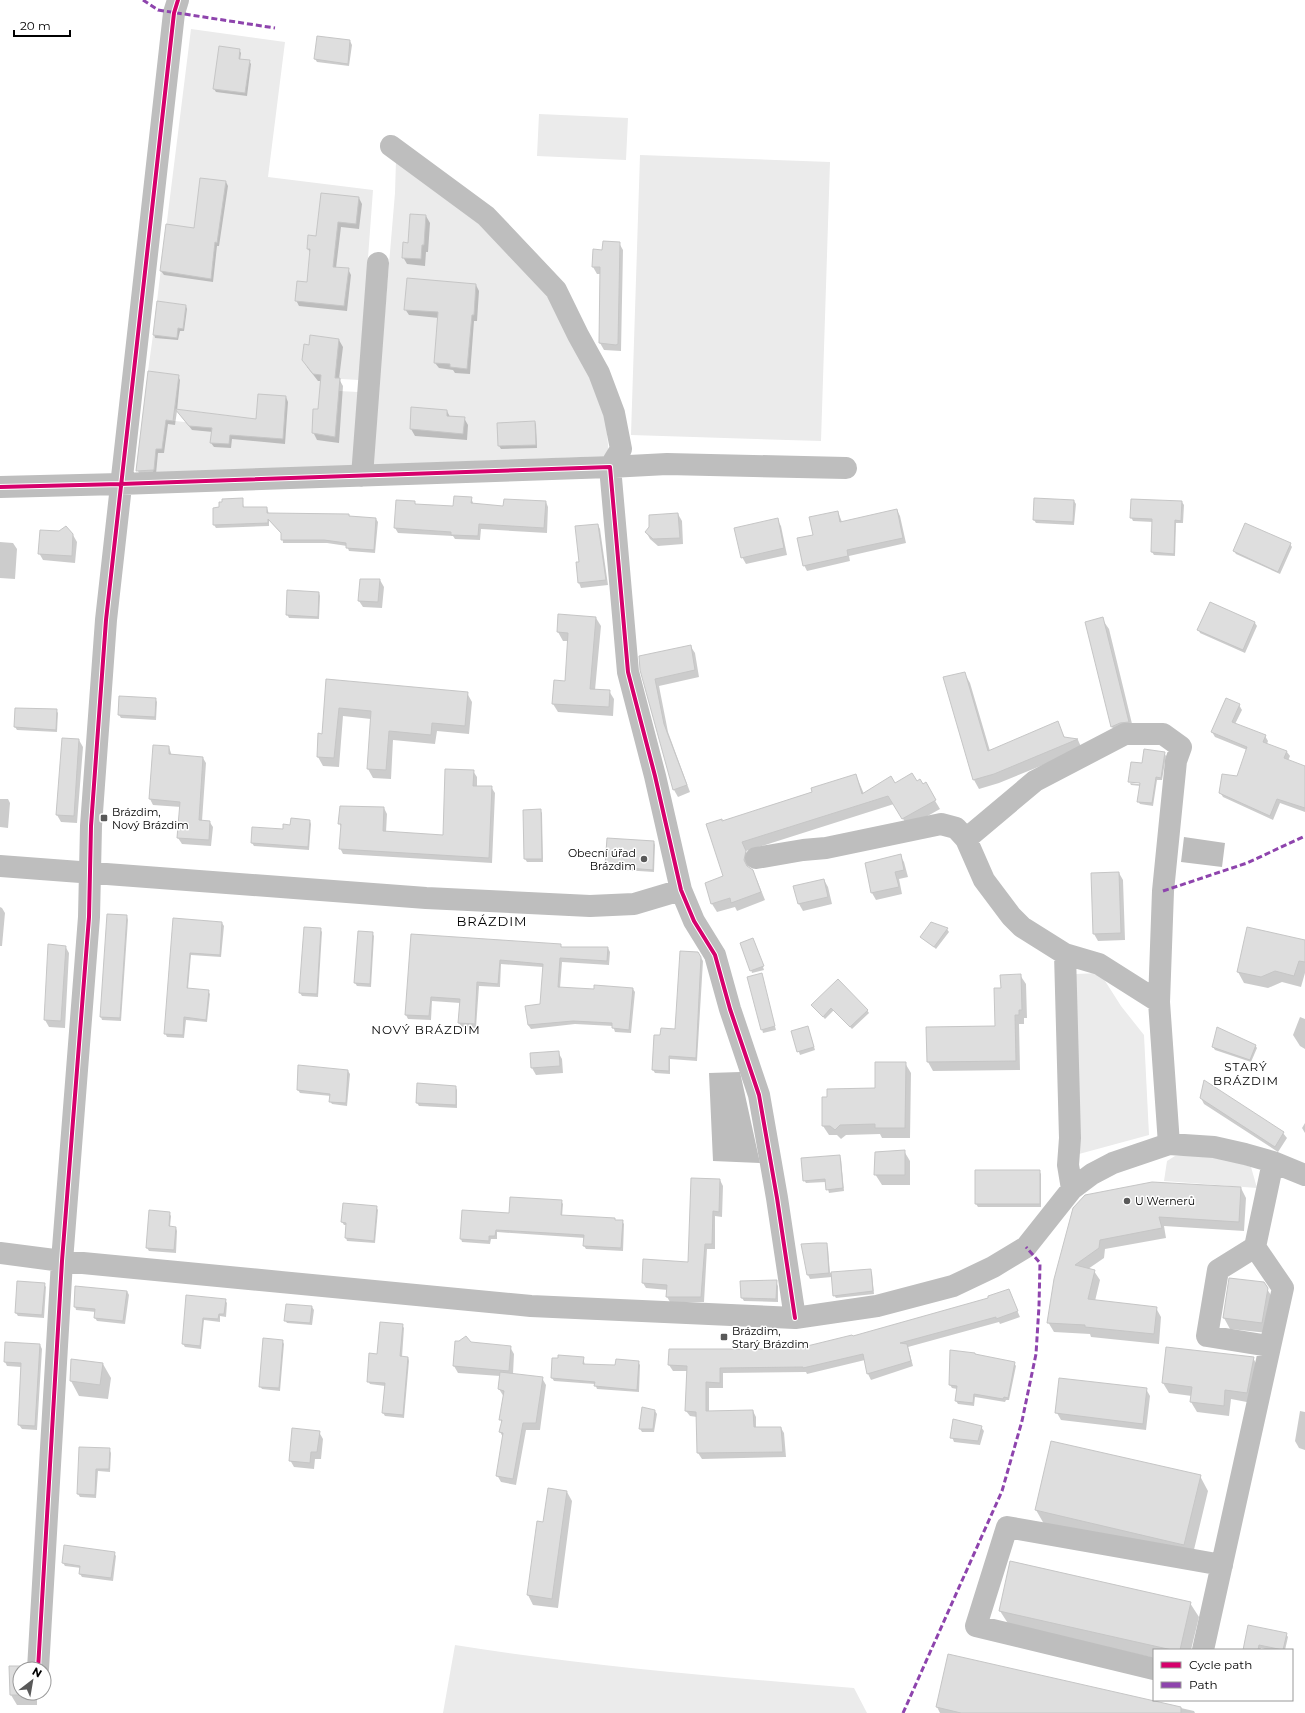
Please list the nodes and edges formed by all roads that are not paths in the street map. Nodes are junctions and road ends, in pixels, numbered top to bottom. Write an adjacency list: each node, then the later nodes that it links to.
1 (178, 0): 7 (street)
2 (391, 146): 4 (street)
3 (378, 263): 6 (street)
4 (610, 467): 5 (street); 6 (street); 13 (street)
5 (846, 468)
6 (362, 476): 7 (street)
7 (120, 484): 8 (street); 12 (street)
8 (0, 487)
9 (966, 839): 10 (street); 14 (street); 15 (street)
10 (756, 858)
11 (0, 866): 12 (street)
12 (90, 872): 13 (street); 22 (street)
13 (681, 890): 23 (street)
14 (1065, 954): 15 (street); 19 (street)
15 (1159, 1002): 16 (street)
16 (1169, 1144): 17 (street); 19 (street)
17 (1273, 1162): 18 (street); 20 (street)
18 (1305, 1175)
19 (1072, 1189): 23 (street)
20 (1255, 1247): 24 (street); 24 (street)
21 (0, 1253): 22 (street)
22 (62, 1261): 23 (street); 27 (street)
23 (795, 1318)
24 (1269, 1346): 25 (street)
25 (1222, 1566): 26 (street); 28 (street)
26 (1203, 1649)
27 (38, 1661)
28 (1153, 1669)

